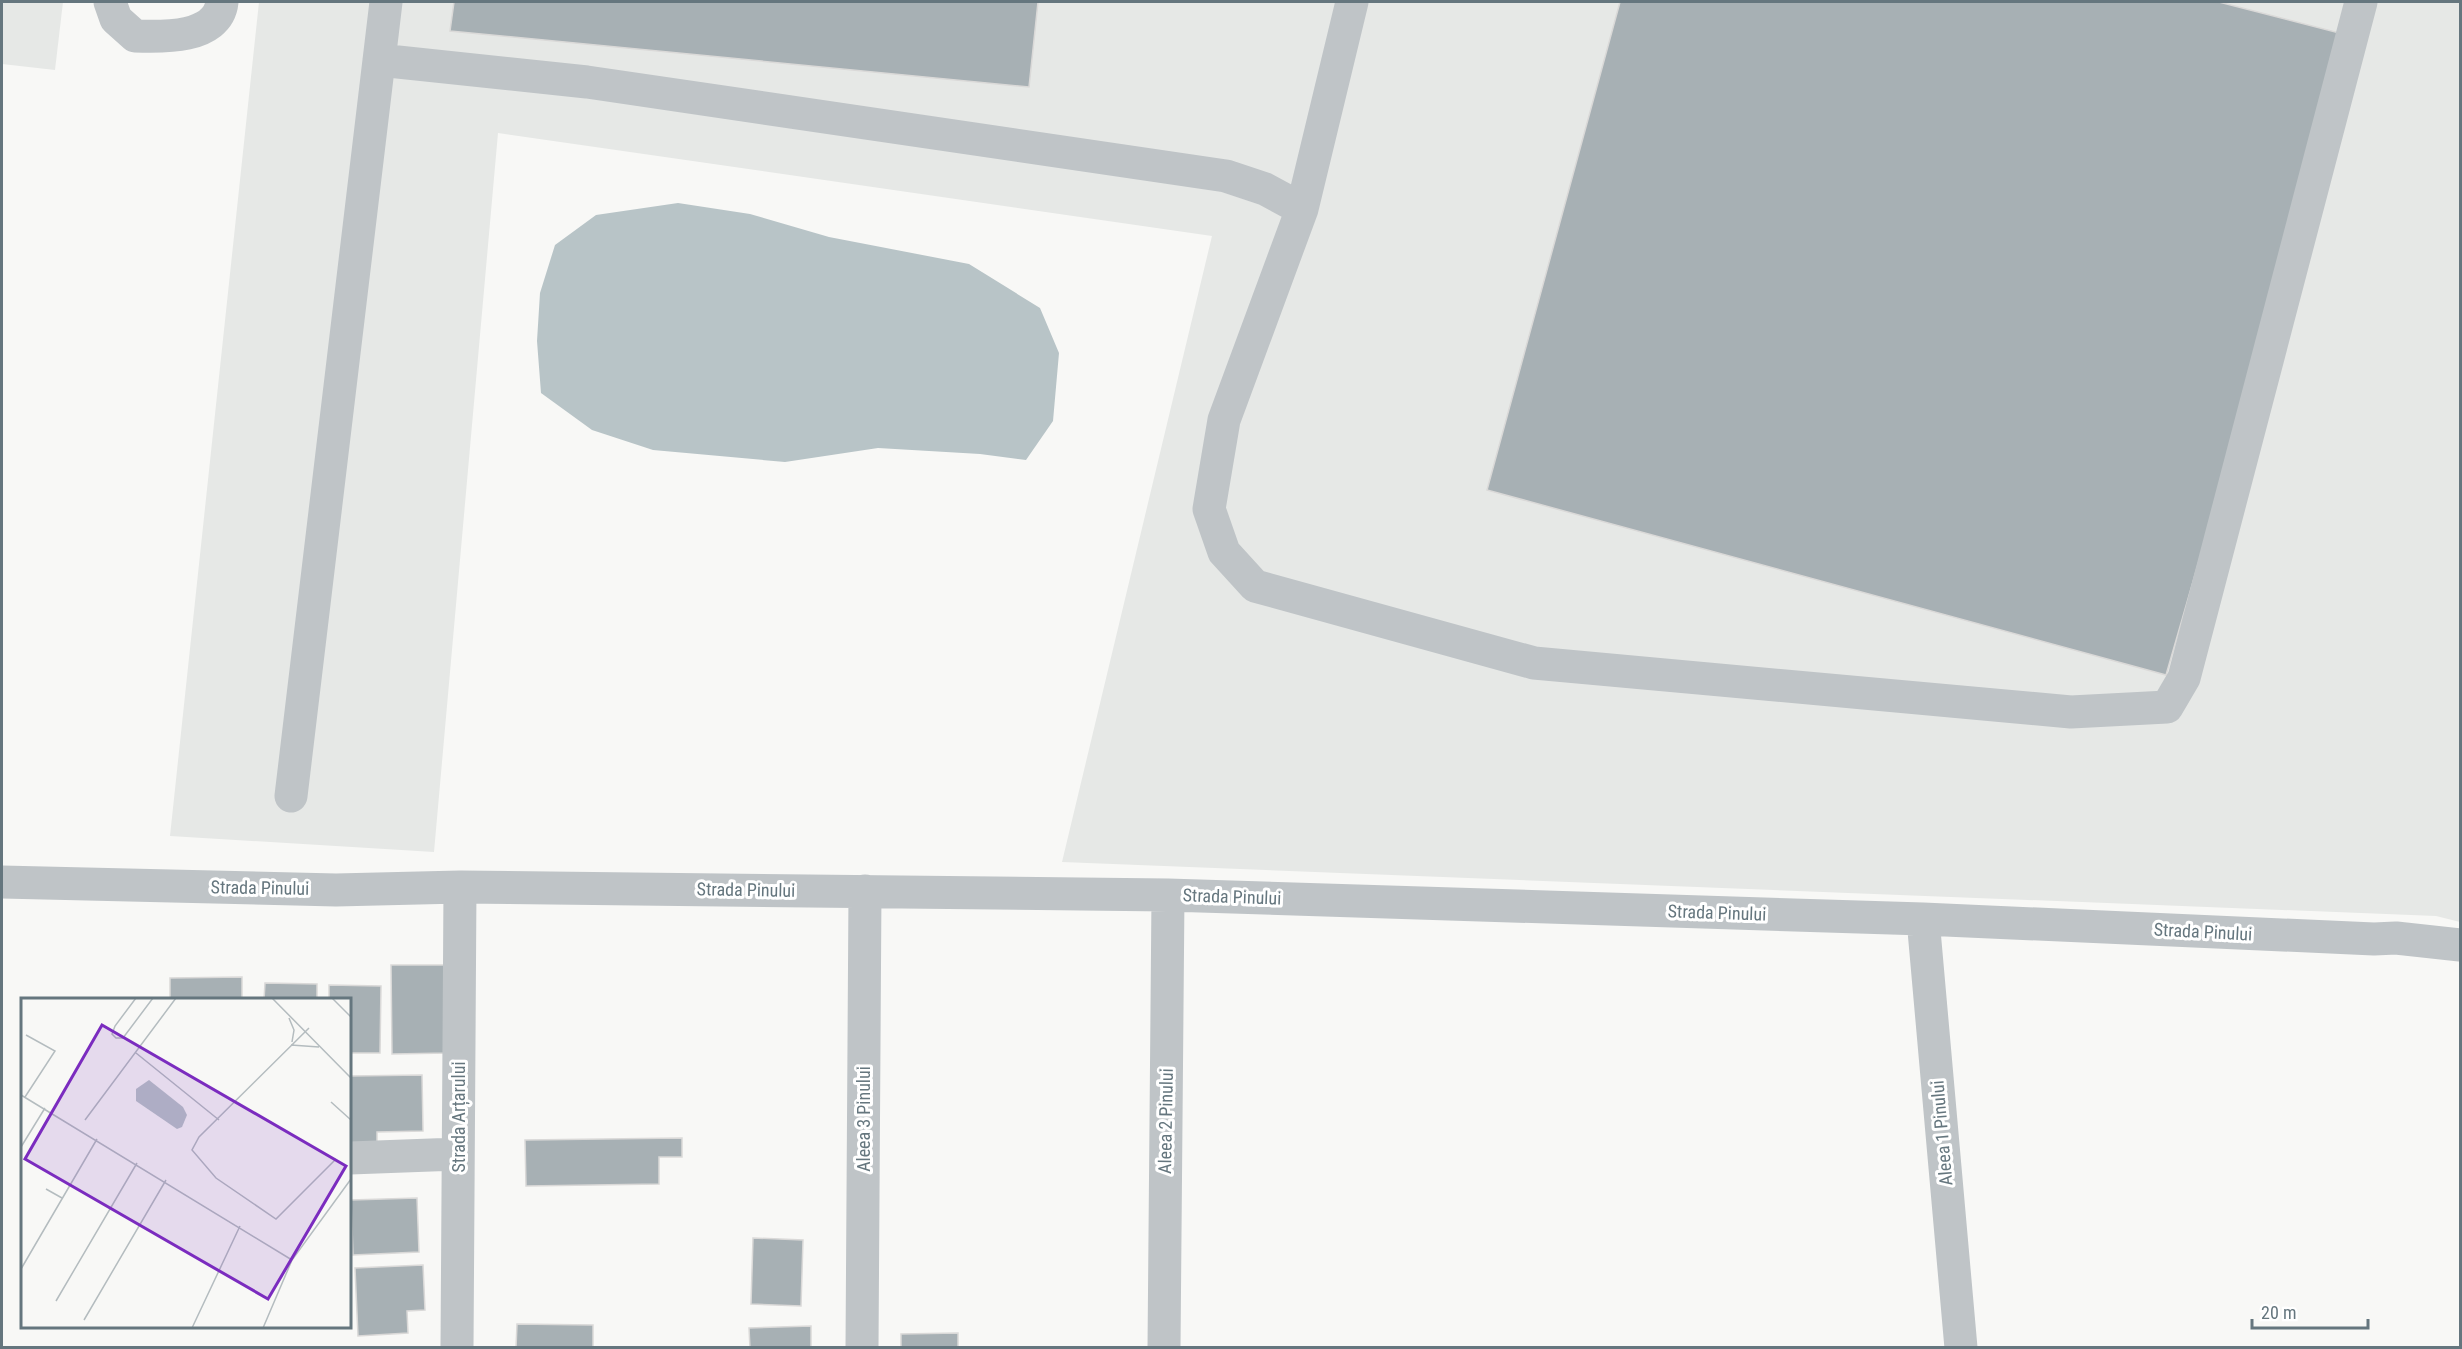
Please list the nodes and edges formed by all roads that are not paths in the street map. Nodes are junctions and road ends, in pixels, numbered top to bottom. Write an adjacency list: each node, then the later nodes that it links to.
1 (110, 2): 2 (street)
2 (222, 2)
3 (386, 2): 6 (street)
4 (1352, 2): 7 (street)
5 (2361, 2): 7 (street)
6 (379, 60): 7 (street); 8 (street)
7 (1302, 209)
8 (291, 796)
9 (2, 882): 10 (street, Strada Pinului)
10 (460, 887): 11 (street, Strada Pinului); 15 (street, Strada Arțarului)
11 (865, 891): 12 (street, Strada Pinului); 18 (street, Aleea 3 Pinului)
12 (1168, 895): 13 (street, Strada Pinului); 19 (street, Aleea 2 Pinului)
13 (1923, 919): 14 (street, Strada Pinului); 20 (street, Aleea 1 Pinului)
14 (2460, 945)
15 (458, 1154): 16 (street); 17 (street, Strada Arțarului)
16 (351, 1158)
17 (457, 1347)
18 (862, 1347)
19 (1164, 1347)
20 (1961, 1347)

